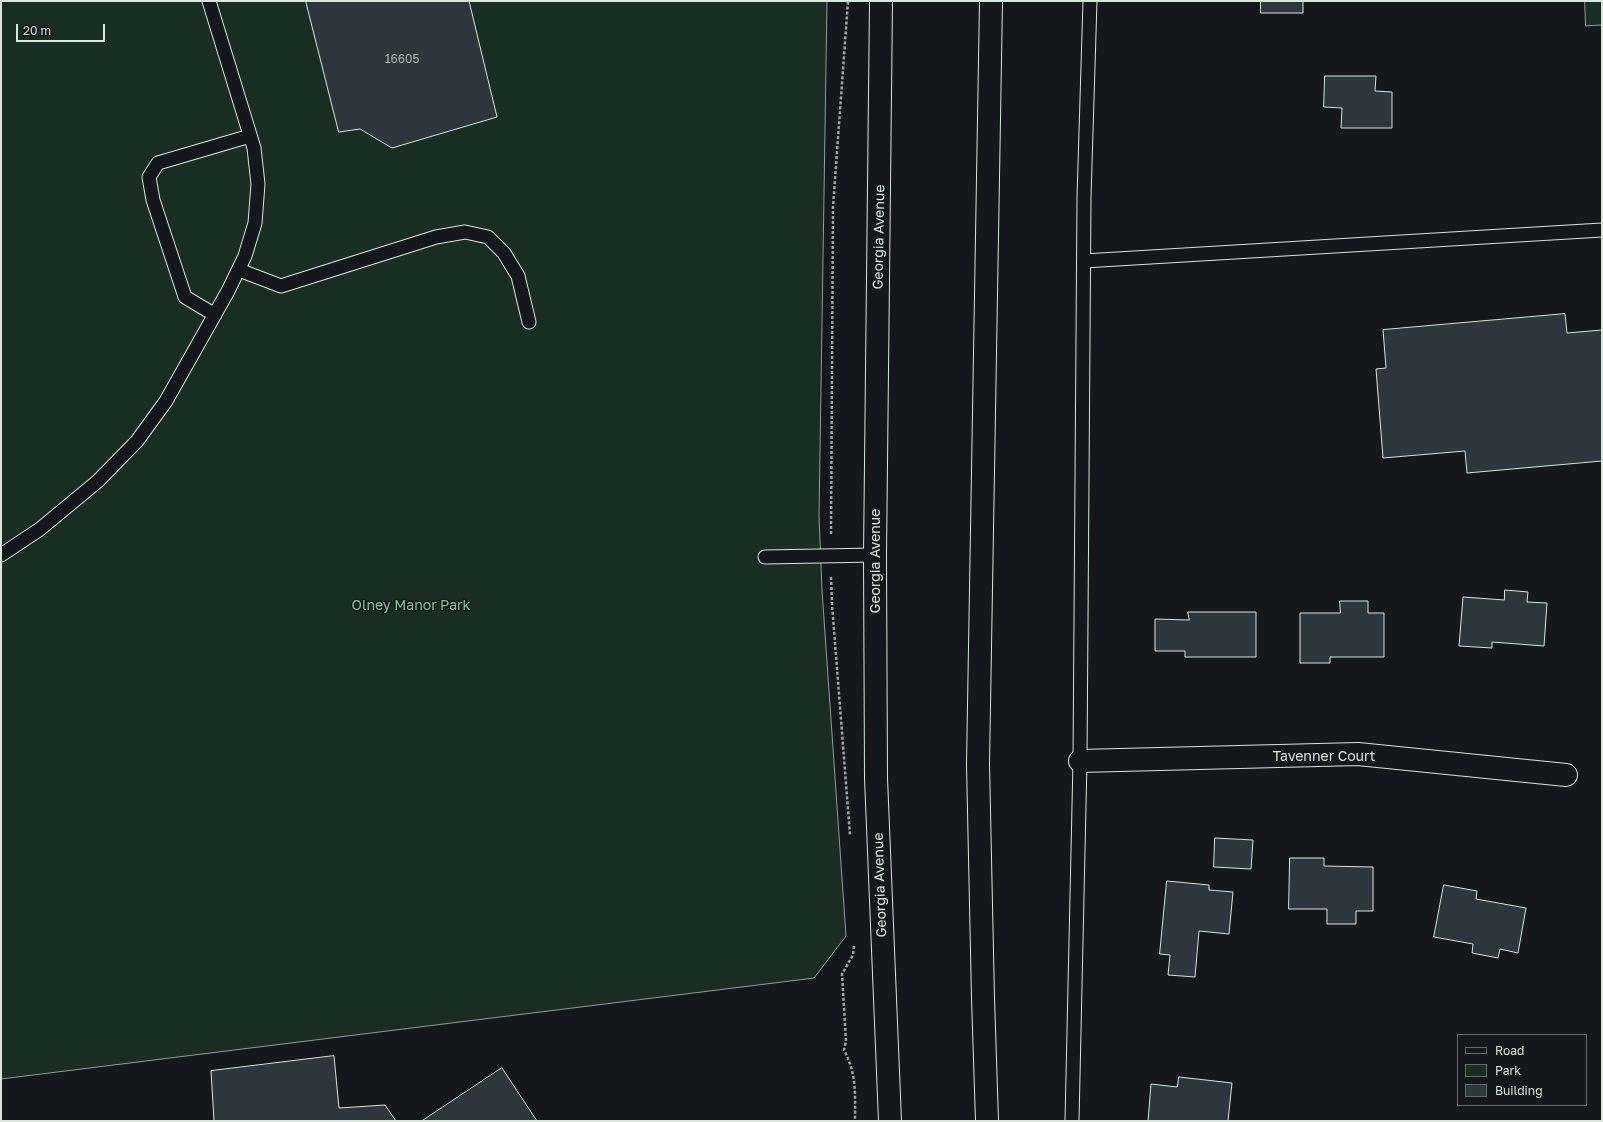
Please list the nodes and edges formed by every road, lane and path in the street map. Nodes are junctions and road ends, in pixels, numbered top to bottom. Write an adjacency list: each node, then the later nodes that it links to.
1 (210, 1): 5 (lane)
2 (881, 1): 12 (main road, Georgia Avenue)
3 (991, 1): 17 (main road)
4 (1090, 1): 7 (lane)
5 (250, 136): 8 (lane); 9 (lane)
6 (1602, 230): 7 (lane)
7 (1084, 261): 14 (lane)
8 (239, 270): 9 (lane); 10 (lane)
9 (215, 315): 11 (lane)
10 (529, 322)
11 (1, 555)
12 (875, 555): 13 (lane); 16 (main road, Georgia Avenue)
13 (765, 557)
14 (1080, 761): 15 (main road, Tavenner Court); 18 (lane)
15 (1566, 775)
16 (890, 1121)
17 (987, 1121)
18 (1072, 1121)

